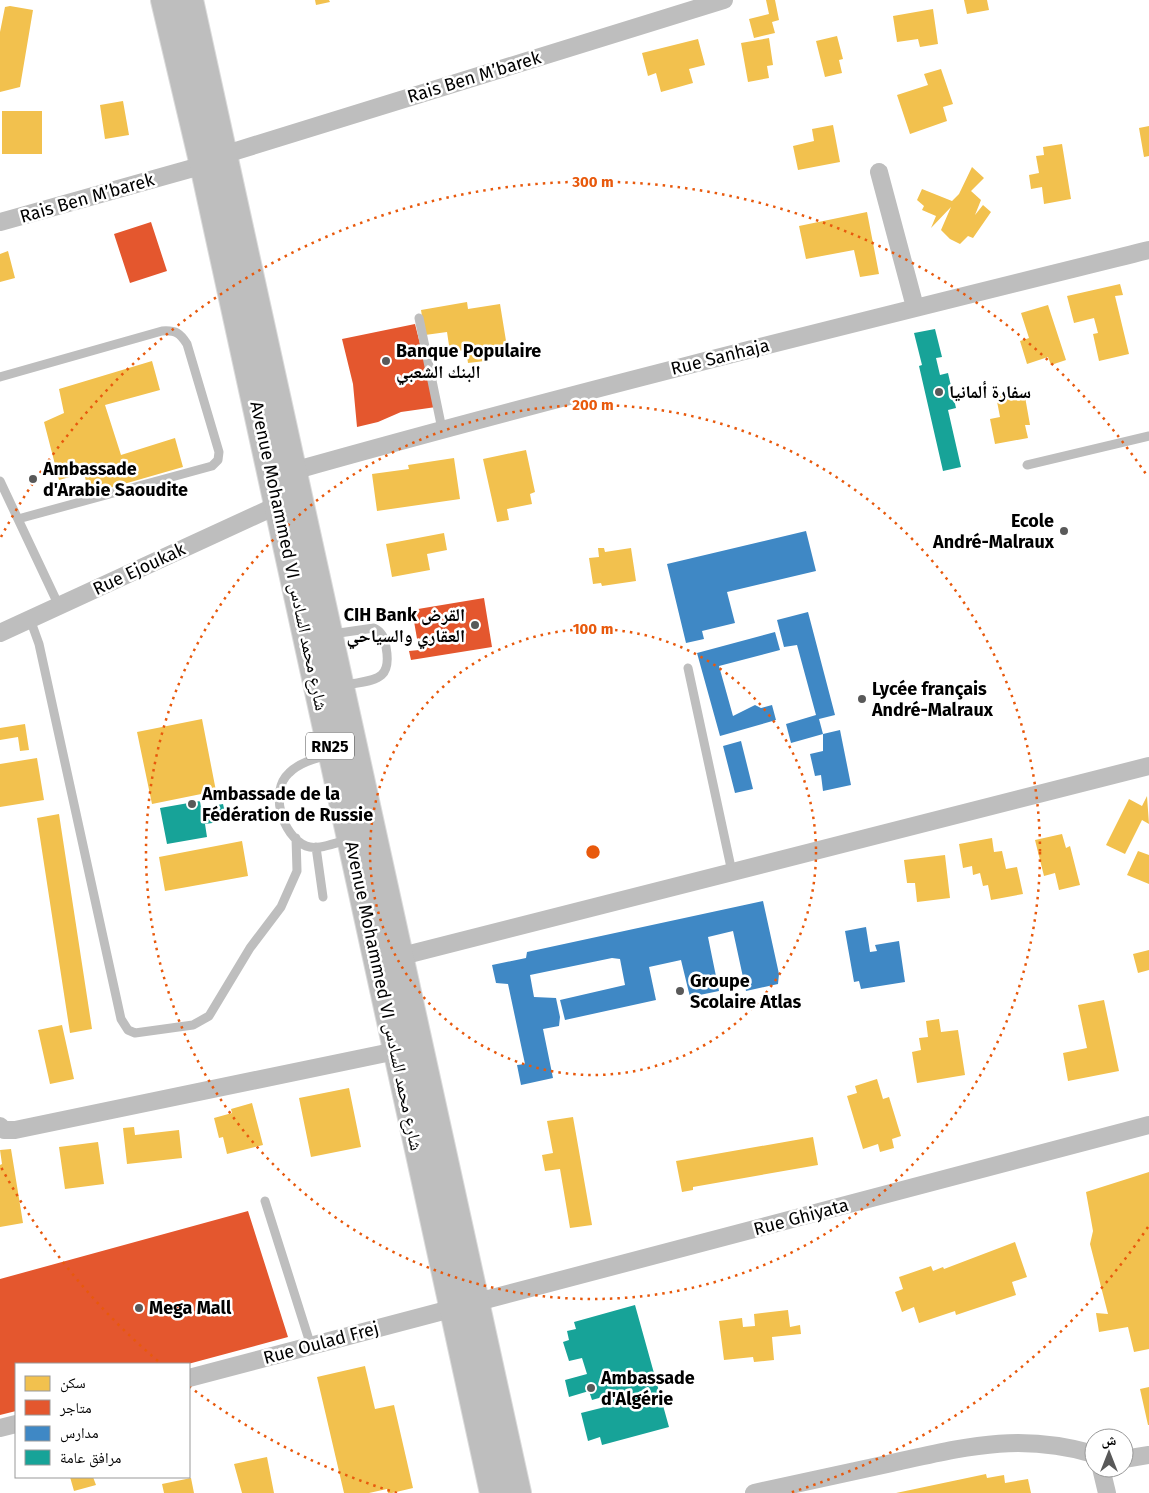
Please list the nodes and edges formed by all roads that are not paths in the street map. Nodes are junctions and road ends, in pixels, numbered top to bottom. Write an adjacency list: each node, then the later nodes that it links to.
1 (724, 0): 3 (street, Rais Ben M’barek)
2 (169, 2): 4 (main road, Avenue Mohammed VI شارع محمد السادس / RN25)
3 (696, 4): 4 (street, Rais Ben M’barek)
4 (214, 160): 6 (street, Rais Ben M’barek); 14 (main road, Avenue Mohammed VI شارع محمد السادس / RN25); 16 (main road, Avenue Mohammed VI شارع محمد السادس / RN25)
5 (879, 172): 8 (street)
6 (0, 222)
7 (1149, 250): 8 (street, Rue Sanhaja)
8 (915, 307): 11 (street, Rue Sanhaja)
9 (419, 318): 11 (lane)
10 (0, 377): 17 (lane)
11 (442, 429): 14 (street, Rue Sanhaja)
12 (1149, 436): 13 (lane)
13 (1027, 465)
14 (293, 471): 21 (main road, Avenue Mohammed VI شارع محمد السادس / RN25)
15 (0, 481): 17 (lane)
16 (278, 505): 18 (street, Rue Ejoukak); 24 (main road, Avenue Mohammed VI شارع محمد السادس / RN25)
17 (18, 519): 18 (lane)
18 (59, 606): 19 (street, Rue Ejoukak)
19 (30, 619): 20 (street, Rue Ejoukak); 26 (lane)
20 (0, 633)
21 (328, 635): 23 (main road, Avenue Mohammed VI شارع محمد السادس / RN25); 23 (lane)
22 (688, 668): 29 (lane)
23 (340, 687): 31 (main road, Avenue Mohammed VI شارع محمد السادس / RN25)
24 (331, 754): 26 (lane); 27 (main road, Avenue Mohammed VI شارع محمد السادس / RN25)
25 (1149, 766): 29 (street)
26 (296, 838): 28 (lane)
27 (350, 839): 28 (lane); 32 (main road, Avenue Mohammed VI شارع محمد السادس / RN25)
28 (316, 847): 30 (lane)
29 (732, 872): 31 (street)
30 (323, 898)
31 (398, 957): 36 (main road, Avenue Mohammed VI شارع محمد السادس / RN25)
32 (396, 1051): 34 (street); 36 (main road, Avenue Mohammed VI شارع محمد السادس / RN25)
33 (1149, 1125): 36 (street, Rue Ghiyata)
34 (0, 1126)
35 (264, 1201): 37 (lane)
36 (464, 1306): 37 (street, Rue Oulad Frej); 45 (main road, Avenue Mohammed VI شارع محمد السادس / RN25); 46 (main road, Avenue Mohammed VI شارع محمد السادس / RN25)
37 (311, 1346): 38 (street, Rue Oulad Frej)
38 (190, 1378)
39 (15, 1424): 40 (street)
40 (0, 1428)
41 (1084, 1452): 47 (street)
42 (1149, 1455): 43 (street)
43 (1134, 1457)
44 (1103, 1478): 48 (street)
45 (494, 1493)
46 (517, 1493)
47 (754, 1493)
48 (1107, 1493)

